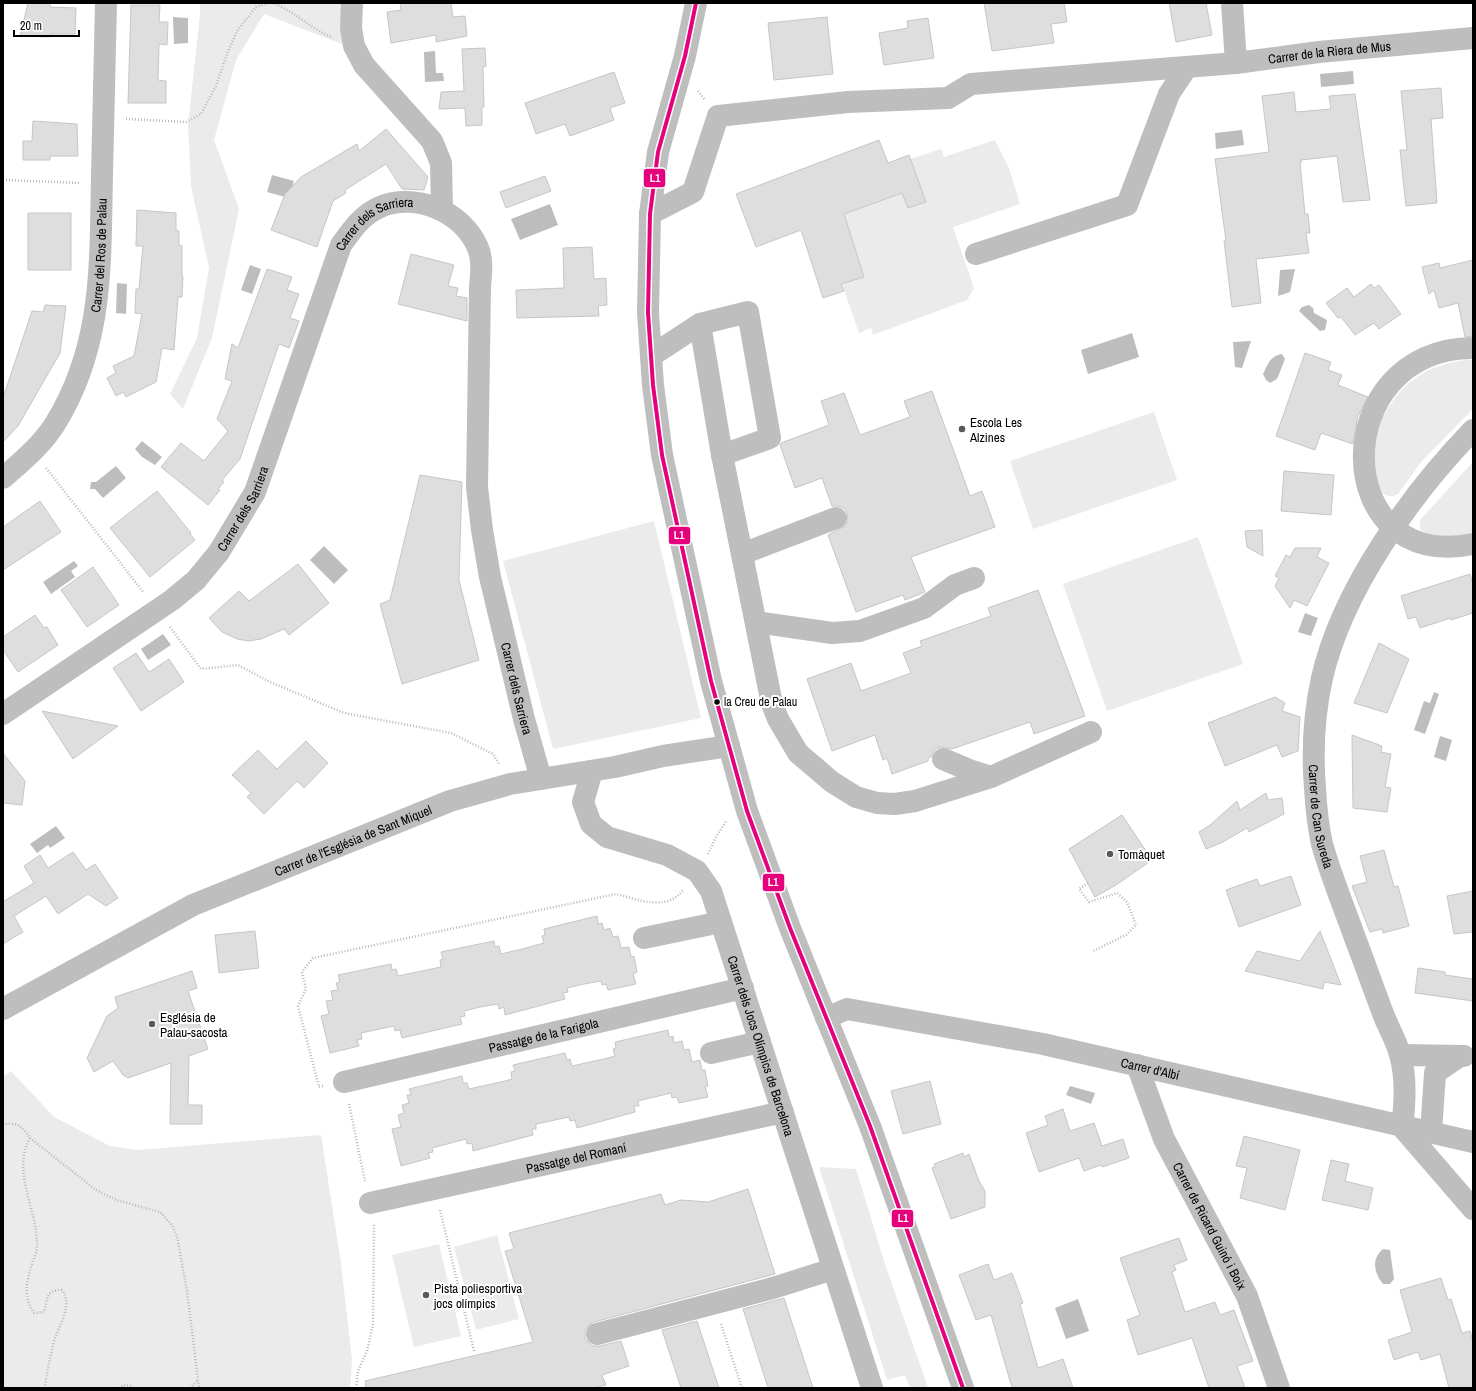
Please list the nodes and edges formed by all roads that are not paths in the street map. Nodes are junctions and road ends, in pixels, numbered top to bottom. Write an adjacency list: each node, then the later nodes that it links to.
1 (106, 3): 16 (street, Carrer del Ros de Palau)
2 (352, 3): 8 (street)
3 (696, 3): 9 (street)
4 (1232, 3): 6 (street)
5 (1473, 38): 6 (street, Carrer de la Riera de Mus)
6 (1236, 64): 7 (street, Carrer de la Riera de Mus)
7 (1187, 67): 9 (street, Carrer de la Riera de Mus); 10 (street)
8 (442, 209): 23 (street, Carrer dels Sarriera); 29 (street, Carrer dels Sarriera)
9 (650, 214): 13 (street)
10 (976, 254)
11 (700, 324): 13 (street); 15 (street); 15 (street)
12 (1473, 348): 18 (street)
13 (651, 356): 25 (street)
14 (1473, 430): 18 (street, Carrer de Can Sureda)
15 (722, 455): 20 (street)
16 (3, 478)
17 (836, 518): 20 (street)
18 (1394, 528): 19 (street); 37 (street, Carrer de Can Sureda)
19 (1473, 544)
20 (742, 554): 22 (street)
21 (974, 578): 22 (street)
22 (756, 622): 28 (street)
23 (3, 714)
24 (1091, 732): 28 (street)
25 (729, 746): 27 (street, Carrer de l'Església de Sant Miquel); 34 (street)
26 (943, 759): 28 (street)
27 (592, 771): 29 (street, Carrer de l'Església de Sant Miquel); 30 (street, Carrer dels Jocs Olímpics de Barcelona)
28 (991, 777)
29 (541, 779): 33 (street, Carrer de l'Església de Sant Miquel)
30 (721, 922): 31 (street); 32 (street, Carrer dels Jocs Olímpics de Barcelona)
31 (644, 938)
32 (743, 988): 35 (street, Carrer dels Jocs Olímpics de Barcelona); 40 (street, Passatge de la Farigola)
33 (3, 1009)
34 (826, 1018): 39 (street, Carrer d'Albí); 50 (street)
35 (760, 1042): 36 (street); 41 (street, Carrer dels Jocs Olímpics de Barcelona)
36 (710, 1053)
37 (1400, 1055): 38 (street); 42 (street, Carrer de Can Sureda)
38 (1466, 1056): 43 (street)
39 (1137, 1065): 42 (street, Carrer d'Albí); 51 (street, Carrer de Ricard Guinó i Boix)
40 (344, 1082)
41 (783, 1112): 45 (street, Passatge del Romaní); 47 (street, Carrer dels Jocs Olímpics de Barcelona)
42 (1402, 1127): 43 (street, Carrer d'Albí); 46 (street)
43 (1431, 1132): 44 (street, Carrer d'Albí)
44 (1473, 1142)
45 (370, 1203)
46 (1473, 1209)
47 (834, 1269): 48 (street); 49 (street, Carrer dels Jocs Olímpics de Barcelona)
48 (597, 1334)
49 (872, 1388)
50 (963, 1388)
51 (1279, 1388)

